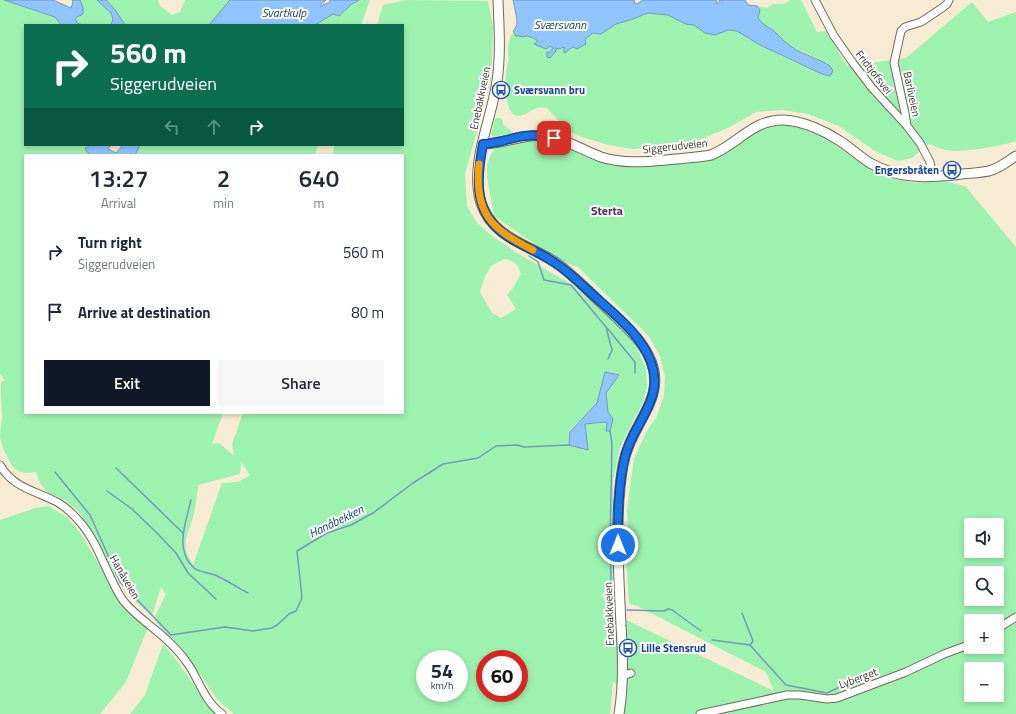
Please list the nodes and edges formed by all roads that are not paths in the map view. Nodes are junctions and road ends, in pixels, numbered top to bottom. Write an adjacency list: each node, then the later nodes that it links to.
1 (498, 0): 5 (main road, Enebakkveien)
2 (814, 0): 4 (street, Fridtjofsvei)
3 (949, 0): 4 (street, Barliveien)
4 (907, 126): 7 (street, Fridtjofsvei)
5 (483, 144): 7 (main road, Siggerudveien); 13 (main road, Enebakkveien)
6 (1016, 156): 7 (main road, Siggerudveien)
7 (933, 177)
8 (0, 465): 12 (street, Hanåveien)
9 (1016, 617): 10 (street)
10 (1004, 625)
11 (964, 647): 14 (street, Lyberget)
12 (222, 714)
13 (619, 714)
14 (700, 714)

